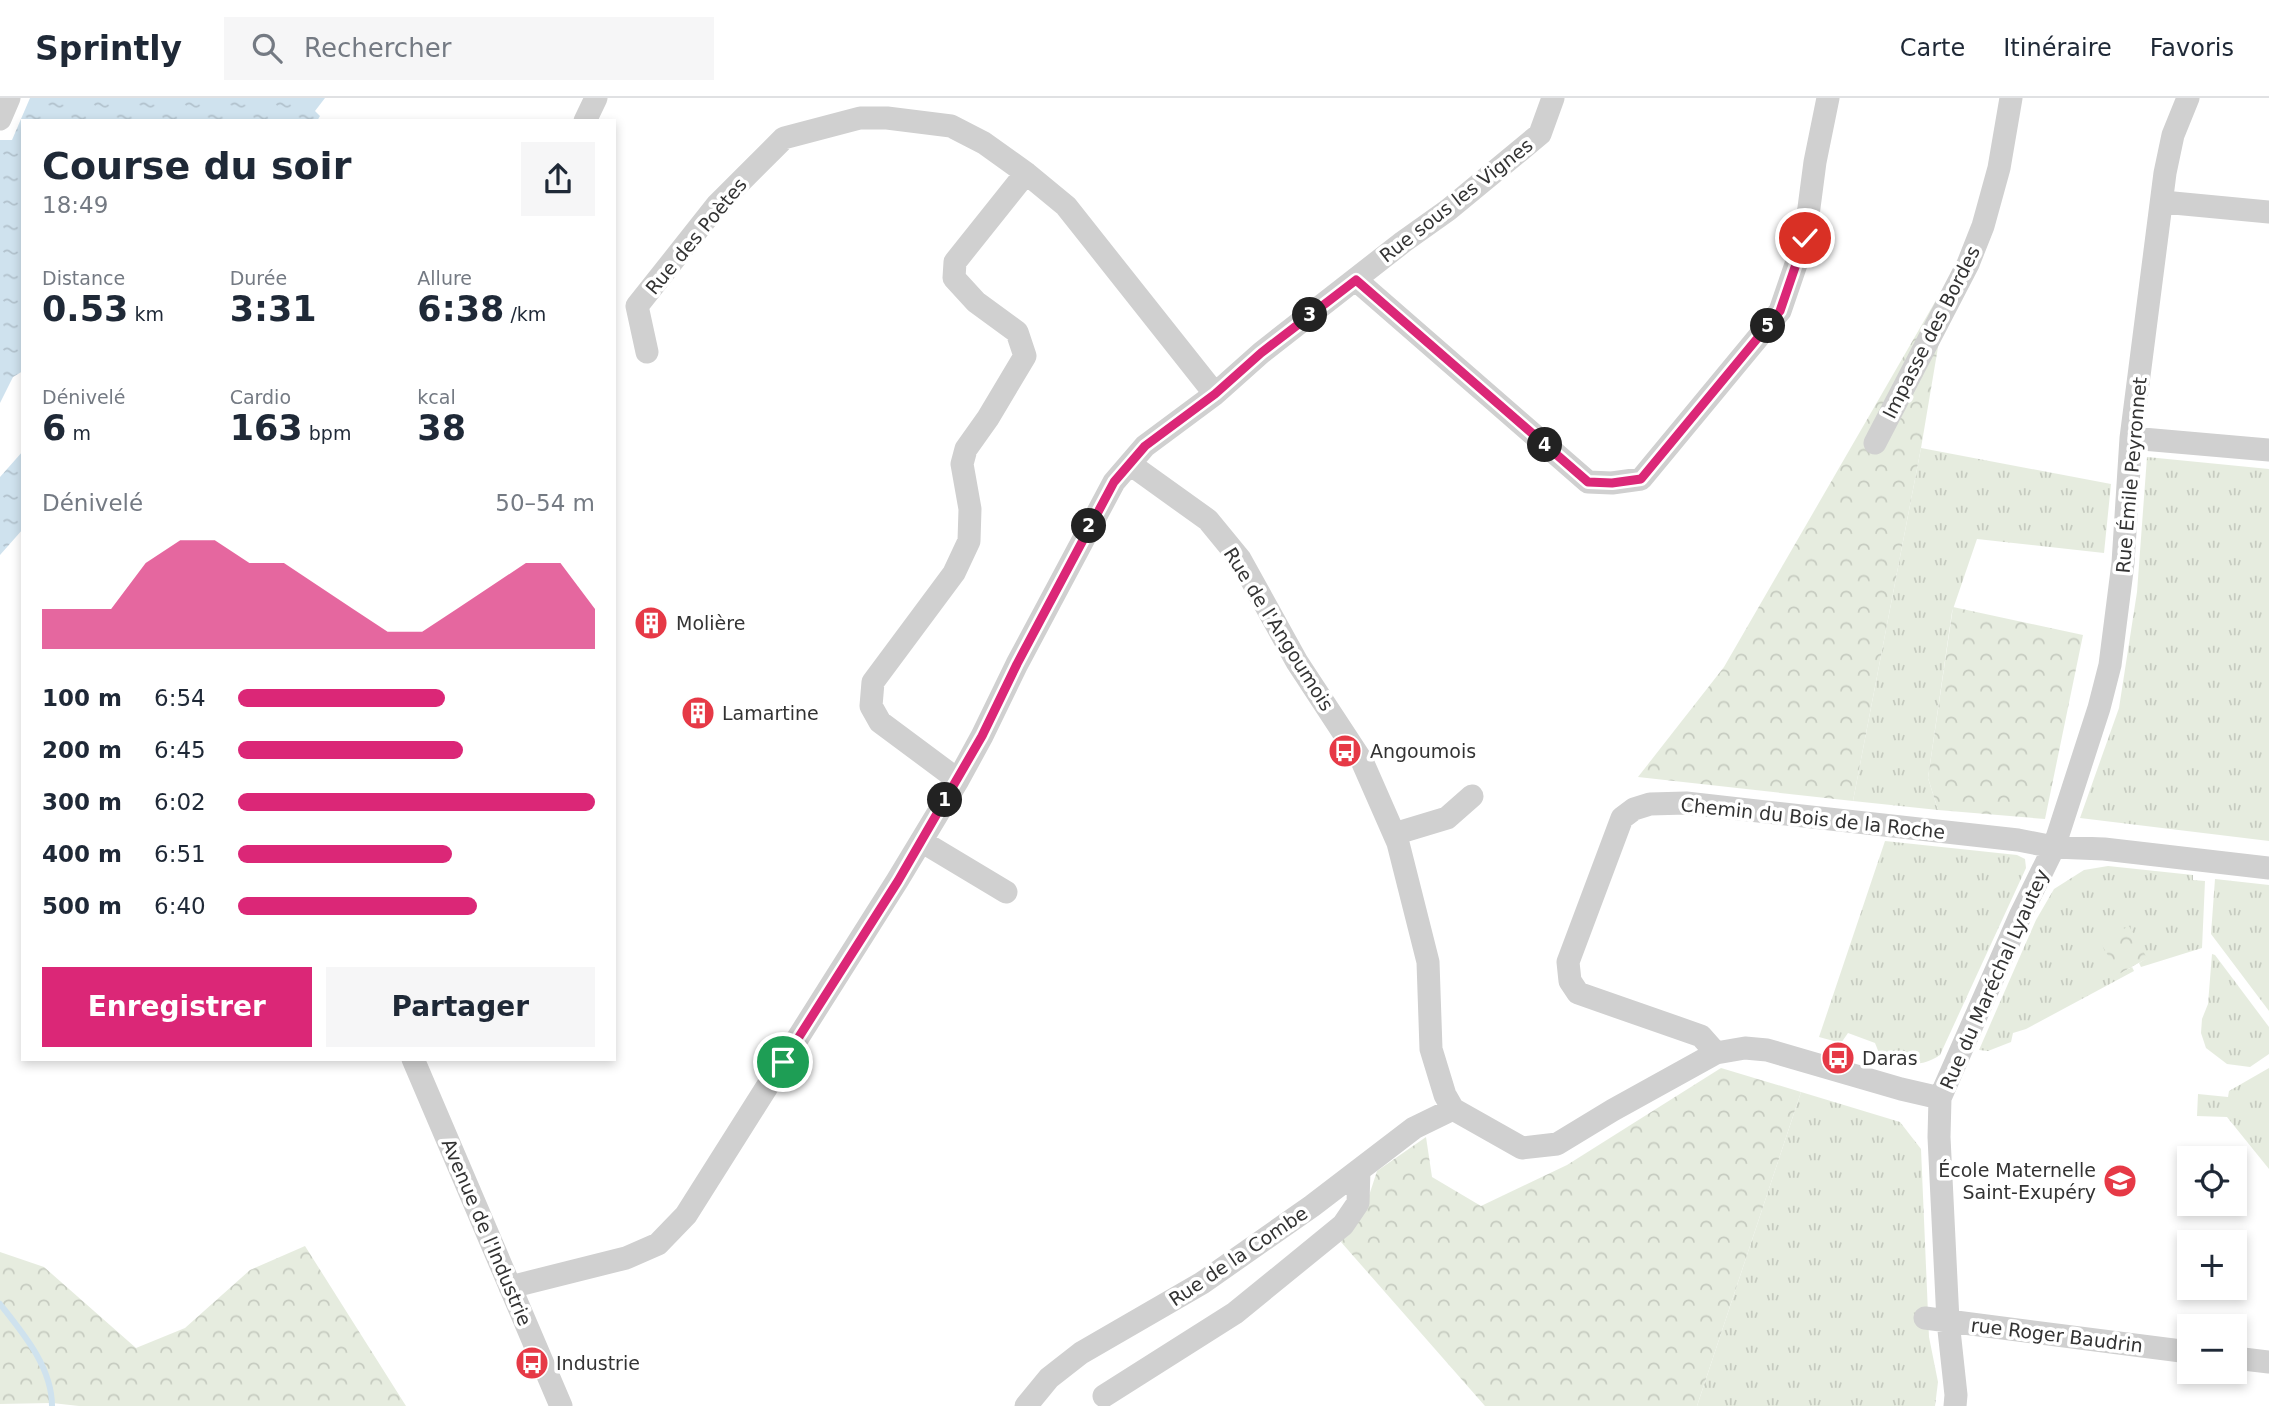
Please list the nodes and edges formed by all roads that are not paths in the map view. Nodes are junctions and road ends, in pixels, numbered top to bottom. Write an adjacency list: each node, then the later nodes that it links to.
1 (9, 98): 7 (street)
2 (596, 98): 8 (street)
3 (1553, 98): 12 (street, Rue sous les Vignes)
4 (1828, 98): 12 (street)
5 (2011, 98): 16 (street, Impasse des Bordes)
6 (2188, 98): 10 (street, Rue Émile Peyronnet)
7 (0, 118)
8 (586, 119)
9 (1026, 173): 13 (street, Rue des Poètes); 14 (street, Rue des Poètes); 19 (street)
10 (2162, 202): 11 (street); 15 (street, Rue Émile Peyronnet)
11 (2269, 212)
12 (1356, 280): 14 (street, Rue sous les Vignes)
13 (648, 352)
14 (1215, 394): 18 (street, Rue sous les Vignes)
15 (2130, 438): 17 (street); 23 (street, Rue Émile Peyronnet)
16 (1875, 443)
17 (2269, 450)
18 (1130, 464): 19 (street, Rue sous les Vignes); 21 (street, Rue de l'Angoumois)
19 (957, 780): 22 (street, Rue sous les Vignes)
20 (1472, 796): 21 (street)
21 (1394, 834): 29 (street, Rue de l'Angoumois)
22 (921, 841): 25 (street); 31 (street, Rue sous les Vignes)
23 (2054, 847): 24 (street, Chemin du Bois de la Roche); 26 (street, Chemin du Bois de la Roche); 28 (street, Rue du Maréchal Lyautey)
24 (2269, 868)
25 (1006, 892)
26 (1716, 1054): 28 (street); 29 (street)
27 (414, 1061): 31 (street, Avenue de l'Industrie)
28 (1940, 1098): 33 (street, Rue du Maréchal Lyautey)
29 (1453, 1109): 30 (street, Rue de la Combe)
30 (1359, 1170): 37 (street); 39 (street, Rue de la Combe)
31 (510, 1287): 38 (street, Avenue de l'Industrie)
32 (1925, 1318): 33 (street, rue Roger Baudrin)
33 (1948, 1321): 34 (street, rue Roger Baudrin); 40 (street, Rue du Maréchal Lyautey)
34 (2177, 1350)
35 (2247, 1359): 36 (street)
36 (2269, 1362)
37 (1104, 1396)
38 (561, 1406)
39 (1026, 1406)
40 (1955, 1406)

